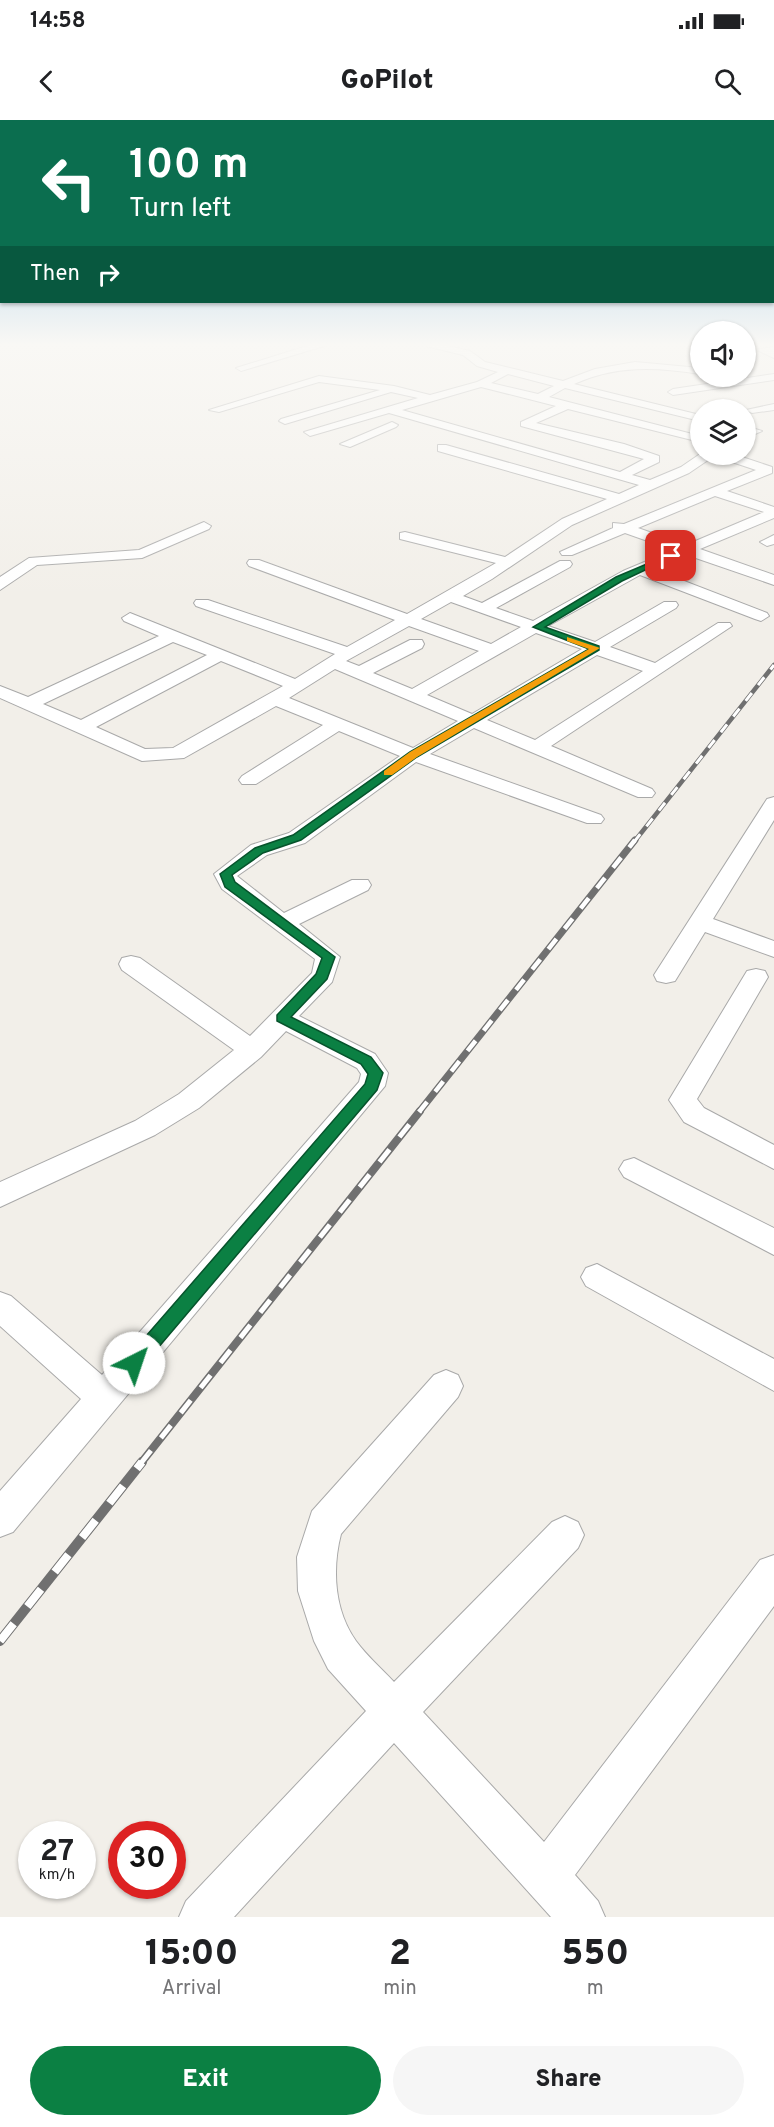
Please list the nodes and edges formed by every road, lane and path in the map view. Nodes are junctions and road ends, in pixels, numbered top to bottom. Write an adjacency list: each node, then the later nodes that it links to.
1 (318, 430): 8 (street)
2 (376, 430): 12 (street)
3 (460, 430): 11 (street)
4 (533, 430): 11 (street)
5 (545, 430): 9 (street)
6 (586, 430): 9 (street)
7 (665, 430): 10 (street); 13 (street)
8 (310, 432)
9 (569, 436): 13 (street)
10 (690, 436)
11 (501, 442): 16 (street)
12 (346, 444)
13 (617, 447): 18 (street); 22 (street)
14 (442, 448): 21 (street)
15 (766, 453): 17 (street)
16 (550, 456): 18 (street); 21 (street)
17 (756, 458)
18 (575, 463): 22 (street)
19 (692, 465): 23 (street)
20 (756, 465): 24 (street)
21 (516, 469): 25 (street)
22 (621, 476): 23 (street)
23 (652, 484): 25 (street)
24 (716, 492): 26 (street); 29 (street)
25 (621, 499): 27 (street)
26 (774, 512): 31 (street)
27 (583, 514): 29 (street); 32 (street)
28 (204, 526): 36 (street)
29 (625, 528): 31 (street); 40 (street)
30 (405, 536): 32 (street)
31 (687, 550): 34 (street); 35 (street)
32 (508, 562): 37 (street)
33 (254, 563): 43 (street)
34 (639, 569): 41 (street); 45 (street)
35 (774, 580)
36 (0, 585)
37 (451, 597): 40 (street); 43 (street)
38 (202, 603): 51 (street)
39 (670, 605): 48 (street)
40 (484, 608): 45 (street)
41 (761, 616)
42 (130, 618): 46 (street)
43 (412, 620): 49 (street); 51 (street)
44 (724, 626): 52 (street)
45 (538, 627): 48 (street); 49 (street)
46 (172, 636): 50 (street); 58 (street)
47 (416, 644): 53 (street)
48 (596, 648): 52 (street); 59 (street)
49 (494, 651): 56 (street)
50 (220, 655): 54 (street); 61 (street)
51 (341, 657): 53 (street); 54 (street)
52 (657, 670): 62 (street)
53 (359, 673): 56 (street)
54 (297, 686): 57 (street)
55 (0, 691): 58 (street)
56 (414, 695): 59 (street)
57 (275, 699): 60 (street); 61 (street)
58 (30, 703): 61 (street)
59 (473, 720): 62 (street); 63 (street)
60 (338, 724): 63 (street); 64 (street)
61 (82, 727)
62 (537, 747): 65 (street)
63 (414, 755): 67 (street); 70 (street)
64 (249, 780)
65 (645, 793)
66 (774, 802): 69 (street)
67 (594, 819)
68 (360, 885): 70 (street)
69 (699, 921): 71 (street); 73 (street)
70 (283, 923): 75 (street)
71 (774, 949)
72 (131, 964): 76 (street)
73 (666, 975)
74 (756, 977): 77 (street)
75 (282, 1018): 76 (street); 85 (street)
76 (252, 1050): 79 (street)
77 (774, 1158)
78 (634, 1169): 80 (street)
79 (0, 1195)
80 (774, 1242)
81 (597, 1276): 83 (street)
82 (0, 1306): 85 (street)
83 (774, 1376)
84 (446, 1386): 89 (street)
85 (104, 1398): 86 (street)
86 (0, 1519)
87 (565, 1535): 89 (street)
88 (774, 1574): 90 (street)
89 (394, 1712): 90 (street); 91 (street)
90 (564, 1904)
91 (202, 1917)

